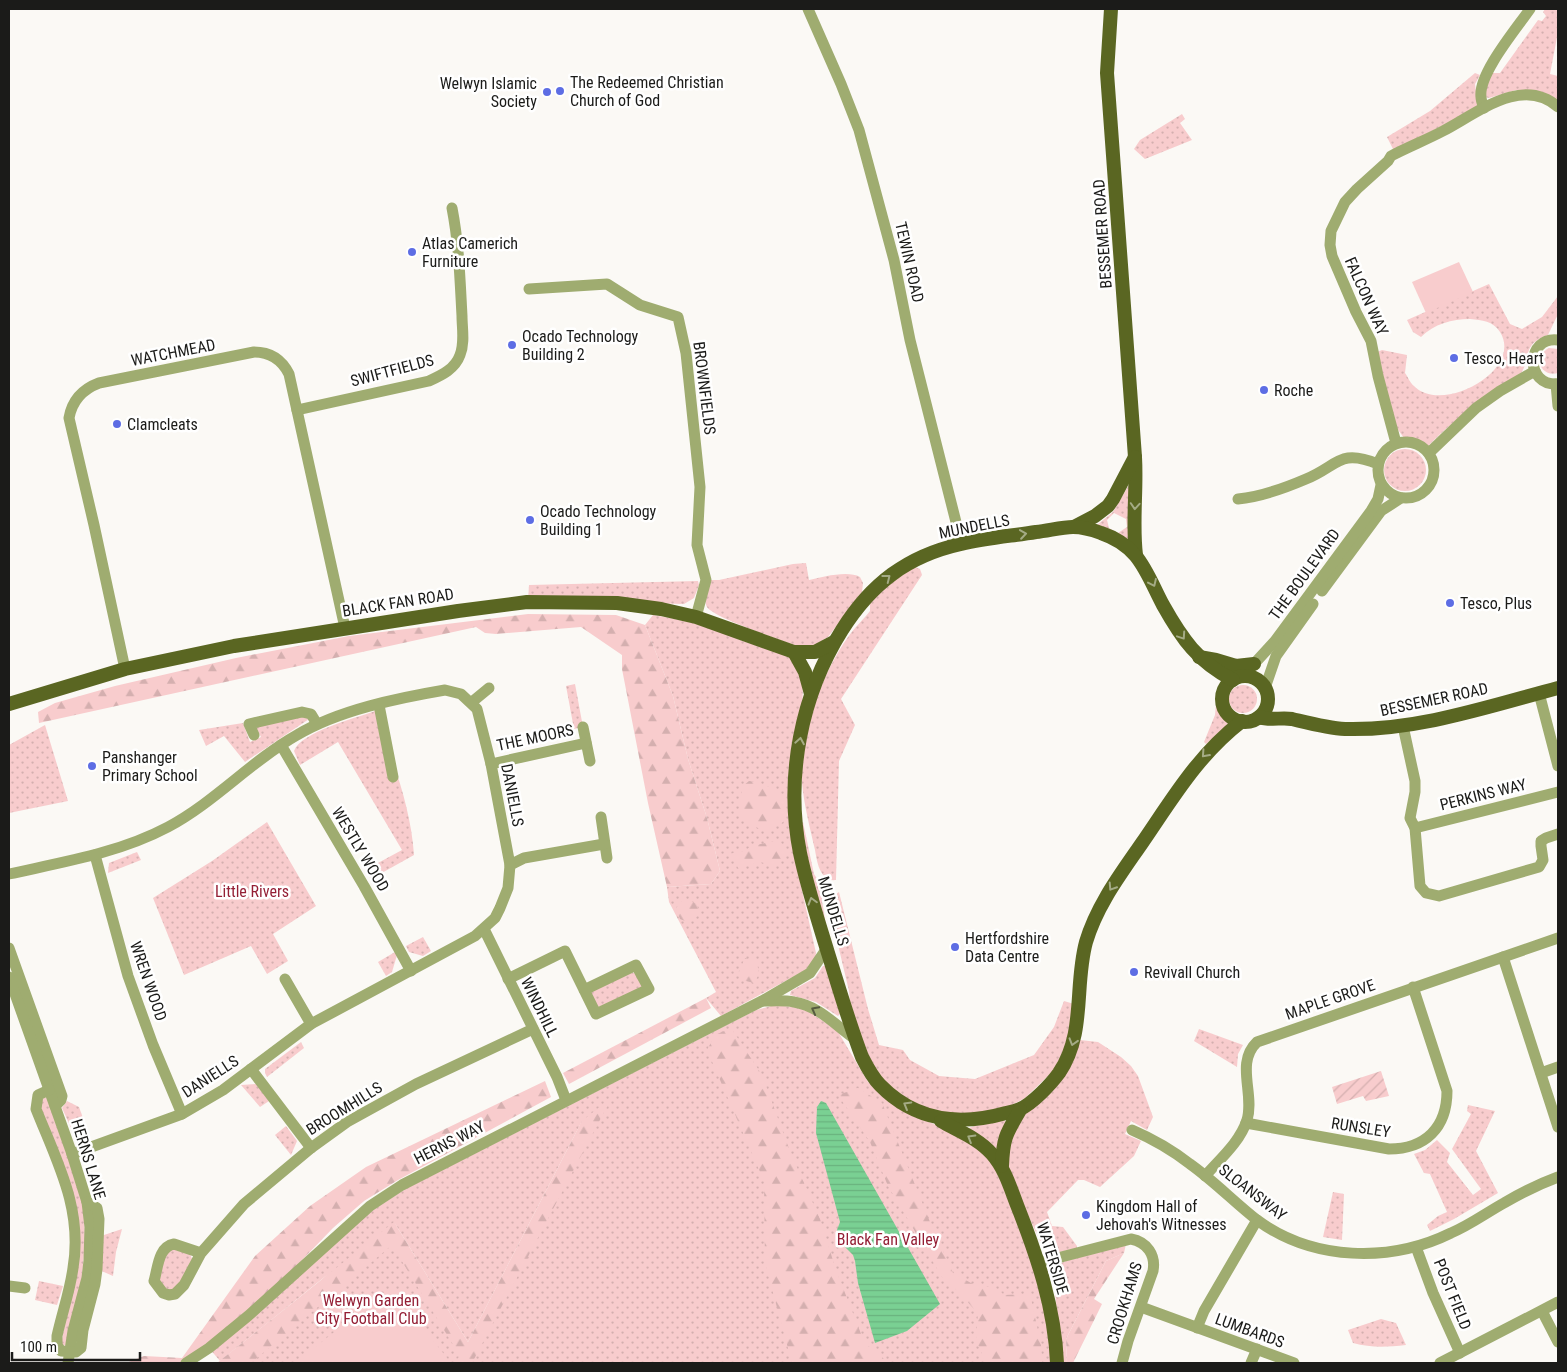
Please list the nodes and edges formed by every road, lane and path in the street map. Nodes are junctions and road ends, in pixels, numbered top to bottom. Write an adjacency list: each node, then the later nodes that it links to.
1 (808, 9): 21 (street, TEWIN ROAD)
2 (1111, 9): 15 (main road, BESSEMER ROAD)
3 (1530, 9): 5 (street)
4 (1558, 107): 5 (street, FALCON WAY)
5 (1484, 108): 13 (street, FALCON WAY)
6 (452, 208): 12 (street, SWIFTFIELDS)
7 (529, 289): 25 (street, BROWNFIELDS)
8 (1558, 340): 9 (street)
9 (1535, 371): 10 (street); 14 (street)
10 (1557, 384): 11 (street)
11 (1558, 406)
12 (297, 410): 26 (street, WATCHMEAD); 31 (street, WATCHMEAD)
13 (1396, 443): 14 (street); 16 (street)
14 (1429, 453): 18 (street)
15 (1135, 458): 20 (main road); 24 (main road, BESSEMER ROAD, one-way to 24)
16 (1378, 464): 17 (street); 19 (street)
17 (1381, 485): 18 (street); 30 (street, THE BOULEVARD)
18 (1401, 498): 35 (street, THE BOULEVARD)
19 (1238, 499)
20 (1074, 527): 22 (main road, MUNDELLS, one-way to 20); 24 (main road, MUNDELLS)
21 (958, 530): 22 (street); 23 (street)
22 (975, 541): 23 (main road, MUNDELLS)
23 (951, 546): 27 (main road, MUNDELLS, one-way to 23)
24 (1136, 555): 29 (main road, MUNDELLS, one-way to 29)
25 (696, 617): 26 (main road, BLACK FAN ROAD); 28 (main road, BLACK FAN ROAD)
26 (345, 628): 31 (main road, BLACK FAN ROAD)
27 (834, 642): 28 (main road, BLACK FAN ROAD); 37 (main road, MUNDELLS)
28 (794, 652): 37 (main road)
29 (1199, 658): 30 (main road); 32 (main road, MUNDELLS)
30 (1254, 664): 32 (street, THE BOULEVARD)
31 (125, 669): 39 (main road, BLACK FAN ROAD)
32 (1238, 678): 35 (main road); 43 (main road)
33 (490, 688): 38 (street)
34 (1558, 688): 36 (main road, BESSEMER ROAD)
35 (1266, 693): 41 (main road); 42 (main road)
36 (1539, 693): 45 (main road, BESSEMER ROAD); 52 (street)
37 (811, 694): 66 (main road, MUNDELLS, one-way to 37)
38 (472, 702): 40 (street); 51 (street, DANIELLS)
39 (9, 704)
40 (379, 705): 44 (street); 53 (street)
41 (1259, 717): 42 (main road, BESSEMER ROAD); 43 (main road)
42 (1286, 718): 45 (main road, BESSEMER ROAD)
43 (1242, 722): 84 (main road, MUNDELLS, one-way to 84)
44 (317, 724): 47 (street); 49 (street)
45 (1403, 726): 56 (street)
46 (583, 727): 48 (street)
47 (254, 735)
48 (586, 743): 50 (street); 51 (street, THE MOORS)
49 (280, 745): 59 (street); 68 (street, WESTLY WOOD)
50 (590, 761)
51 (490, 764): 61 (street, DANIELLS)
52 (1558, 766)
53 (393, 777)
54 (1558, 792): 56 (street, PERKINS WAY)
55 (601, 817): 58 (street)
56 (1415, 828): 57 (street)
57 (1558, 834)
58 (604, 844): 60 (street); 61 (street)
59 (95, 855): 62 (street); 85 (street, WREN WOOD)
60 (607, 858)
61 (510, 865): 63 (street, DANIELLS)
62 (9, 874)
63 (484, 929): 68 (street, DANIELLS); 71 (street, WINDHILL)
64 (1558, 938): 67 (street, MAPLE GROVE)
65 (9, 948): 83 (street)
66 (827, 948): 74 (street, HERNS WAY); 77 (main road, MUNDELLS)
67 (1503, 957): 72 (street, MAPLE GROVE); 80 (street)
68 (411, 971): 75 (street, DANIELLS)
69 (9, 976): 81 (street, HERNS LANE)
70 (285, 979): 75 (street)
71 (508, 979): 73 (street); 76 (street, WINDHILL)
72 (1413, 988): 87 (street, MAPLE GROVE); 87 (street, RUNSLEY)
73 (584, 990): 73 (street)
74 (762, 1001): 77 (street, HERNS WAY, one-way to 74); 82 (street, HERNS WAY)
75 (311, 1024): 79 (street, DANIELLS)
76 (533, 1029): 82 (street, WINDHILL); 90 (street, BROOMHILLS)
77 (855, 1038): 86 (main road, MUNDELLS, one-way to 77)
78 (1558, 1067): 80 (street)
79 (252, 1069): 85 (street, DANIELLS); 90 (street)
80 (1541, 1073): 88 (street)
81 (49, 1090): 83 (street, HERNS LANE); 108 (street)
82 (566, 1100): 109 (street, HERNS WAY)
83 (55, 1106): 91 (street, HERNS LANE)
84 (1020, 1110): 86 (main road, MUNDELLS); 92 (main road, WATERSIDE)
85 (182, 1114): 91 (street, DANIELLS)
86 (934, 1116): 92 (main road, WATERSIDE, one-way to 86)
87 (1246, 1123): 93 (street, MAPLE GROVE)
88 (1558, 1127)
89 (1132, 1130): 93 (street, SLOANSWAY)
90 (311, 1148): 97 (street, BROOMHILLS)
91 (72, 1154): 108 (street, HERNS LANE)
92 (1002, 1166): 98 (main road, WATERSIDE)
93 (1205, 1176): 95 (street, SLOANSWAY)
94 (1558, 1177): 96 (street, SLOANSWAY)
95 (1257, 1220): 96 (street, SLOANSWAY); 104 (street, LUMBARDS)
96 (1416, 1247): 107 (street, POST FIELD)
97 (201, 1253): 97 (street, BROOMHILLS)
98 (1038, 1263): 102 (street, CROOKHAMS); 110 (main road, WATERSIDE)
99 (9, 1286): 100 (street)
100 (25, 1288)
101 (1558, 1302): 103 (street)
102 (1140, 1307): 104 (street); 111 (street, CROOKHAMS)
103 (1542, 1311): 105 (street); 107 (street)
104 (1198, 1328): 106 (street, LUMBARDS)
105 (1558, 1342)
106 (1256, 1349): 112 (street); 113 (street, LUMBARDS)
107 (1460, 1352): 114 (street)
108 (70, 1359)
109 (186, 1363)
110 (1058, 1363)
111 (1122, 1363)
112 (1251, 1363)
113 (1294, 1363)
114 (1440, 1363)

